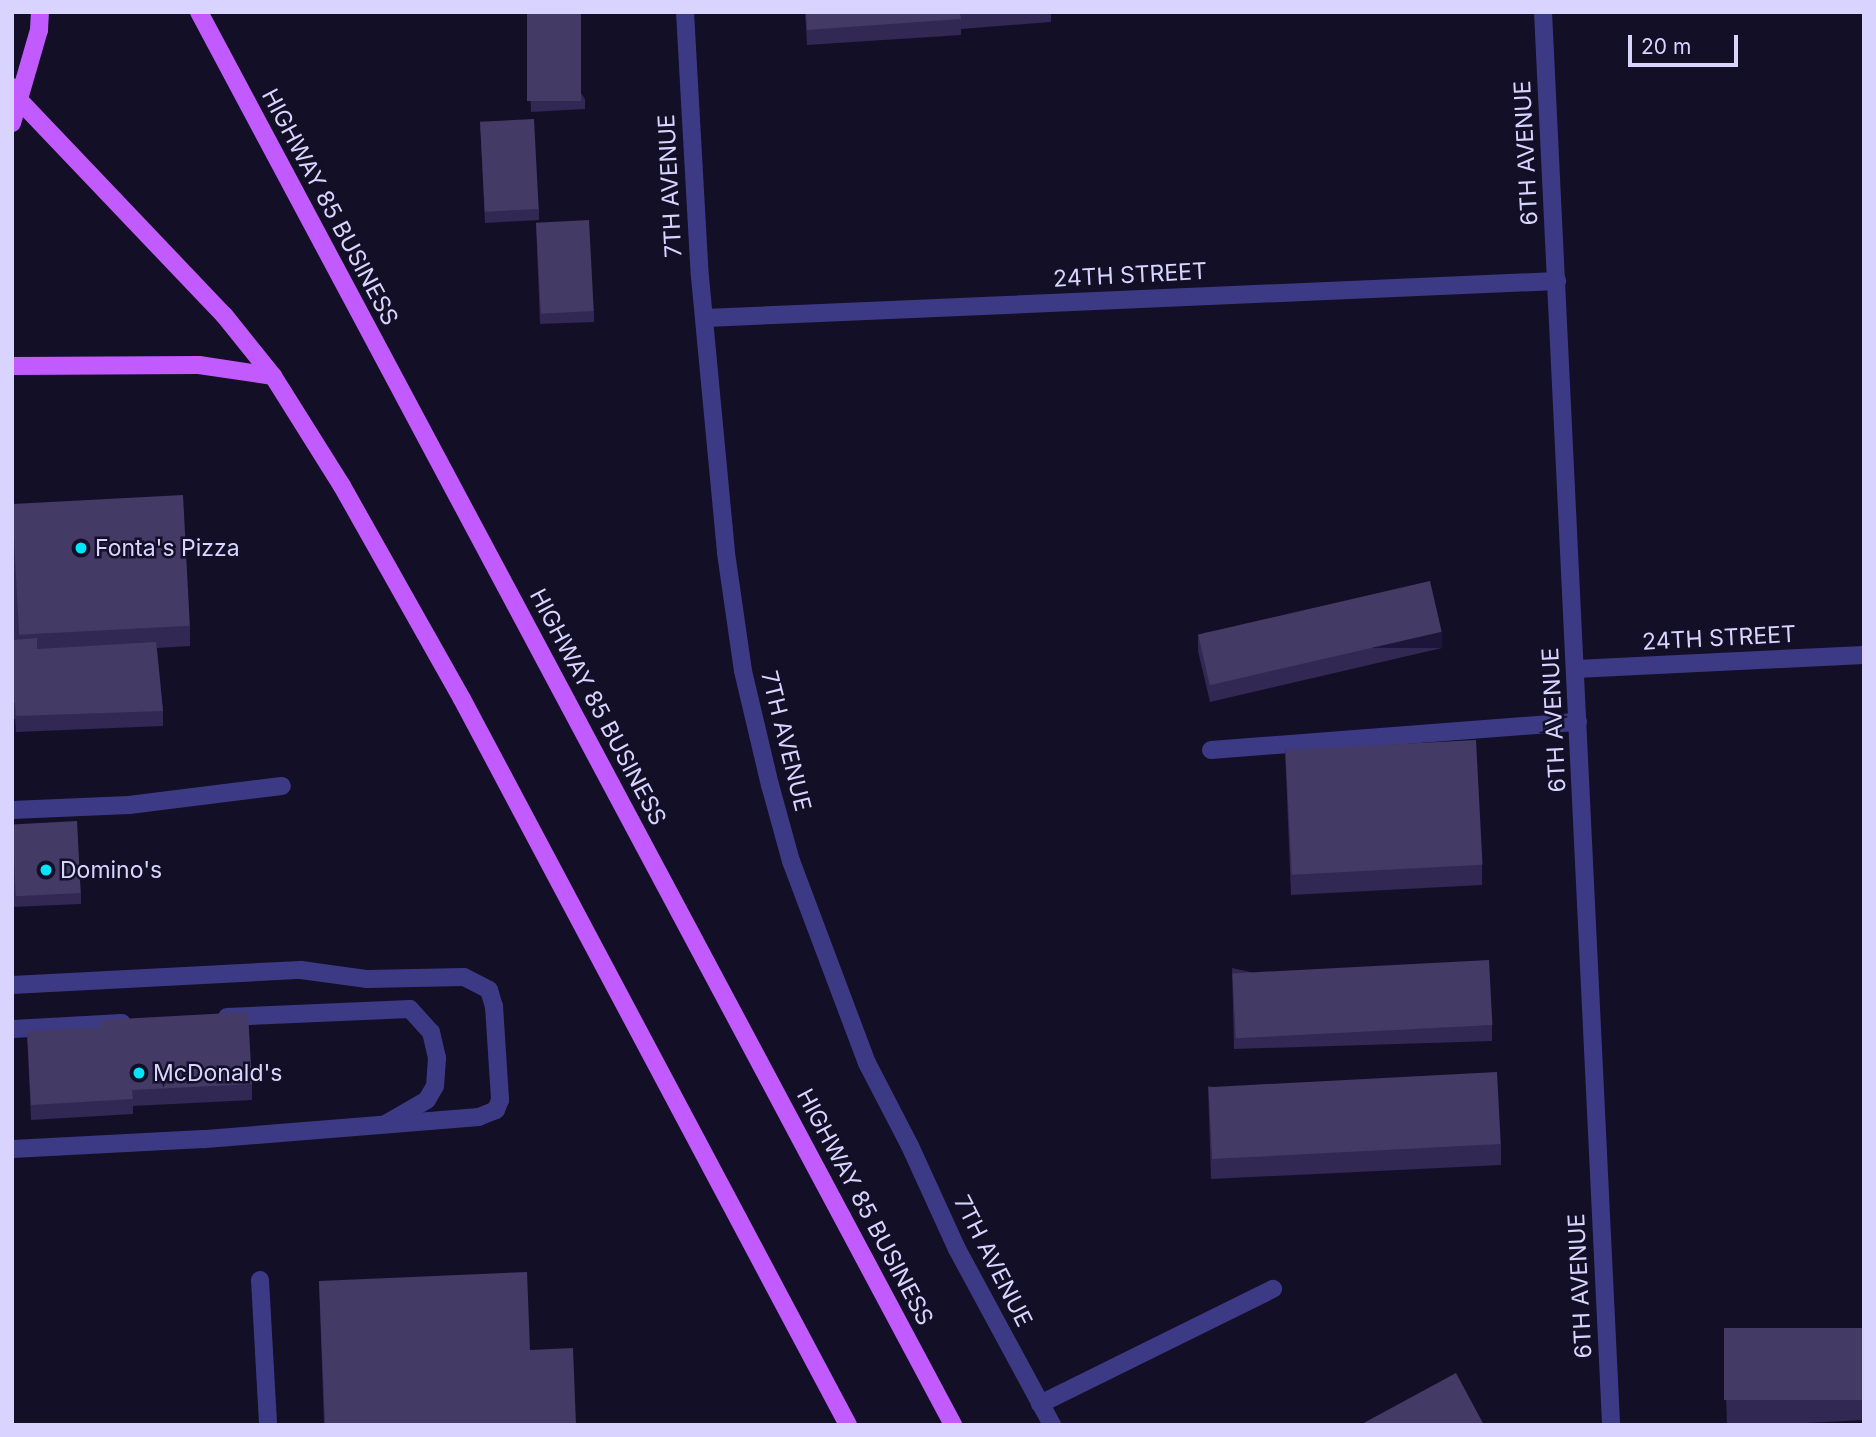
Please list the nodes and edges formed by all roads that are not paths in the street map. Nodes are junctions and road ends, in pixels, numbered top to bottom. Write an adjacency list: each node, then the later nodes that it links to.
1 (40, 12): 5 (main road)
2 (199, 12): 28 (main road, HIGHWAY 85 BUSINESS)
3 (685, 12): 8 (street, 7TH AVENUE)
4 (1543, 12): 7 (street, 6TH AVENUE)
5 (16, 94): 6 (main road); 10 (main road)
6 (12, 123)
7 (1558, 281): 8 (street, 24TH STREET); 12 (street, 6TH AVENUE)
8 (705, 318): 25 (street, 7TH AVENUE)
9 (12, 366): 10 (main road)
10 (273, 376): 27 (main road)
11 (1864, 655): 12 (street, 24TH STREET)
12 (1576, 669): 13 (street, 6TH AVENUE)
13 (1578, 722): 14 (street); 30 (street, 6TH AVENUE)
14 (1211, 750)
15 (282, 786): 16 (street)
16 (12, 810)
17 (12, 985): 21 (street)
18 (215, 1018): 21 (street)
19 (134, 1022): 20 (street)
20 (12, 1030)
21 (381, 1126): 22 (street)
22 (12, 1149)
23 (260, 1280): 26 (street)
24 (1273, 1289): 25 (street)
25 (1041, 1404): 29 (street, 7TH AVENUE)
26 (268, 1425)
27 (848, 1425)
28 (953, 1425)
29 (1052, 1425)
30 (1611, 1425)

